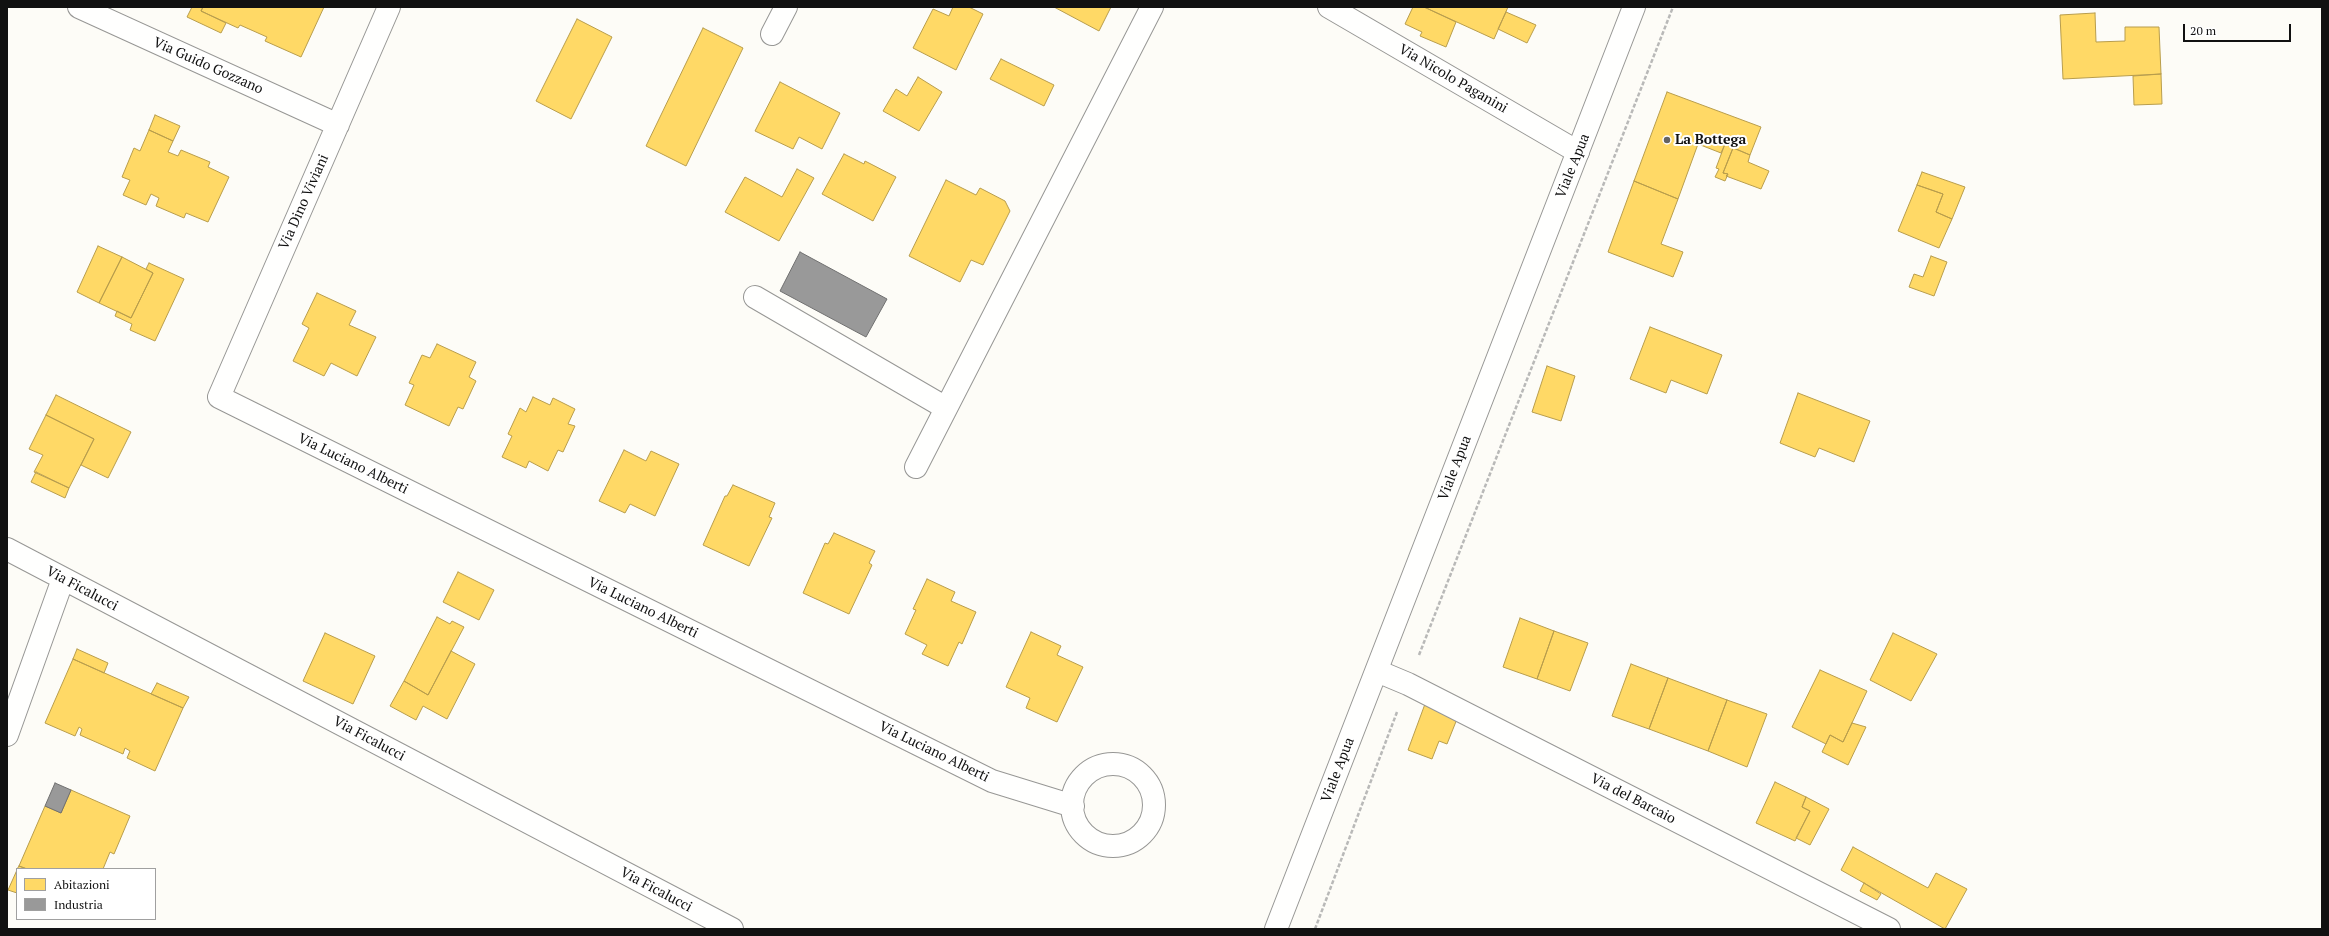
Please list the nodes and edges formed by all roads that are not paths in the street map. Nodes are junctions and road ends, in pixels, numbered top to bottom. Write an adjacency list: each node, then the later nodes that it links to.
1 (79, 7): 8 (street, Via Guido Gozzano)
2 (389, 7): 8 (street, Via Dino Viviani)
3 (786, 7): 7 (street)
4 (1152, 7): 12 (street)
5 (1329, 7): 9 (street, Via Nicolo Paganini)
6 (1634, 7): 9 (street, Viale Apua)
7 (772, 34)
8 (338, 125): 11 (street, Via Dino Viviani)
9 (1578, 152): 16 (street, Viale Apua)
10 (755, 296): 12 (street)
11 (219, 397): 18 (street, Via Luciano Alberti)
12 (946, 408): 13 (street)
13 (916, 467)
14 (7, 549): 15 (street, Via Ficalucci)
15 (63, 579): 17 (street); 19 (street, Via Ficalucci)
16 (1377, 671): 20 (street, Viale Apua); 21 (street, Via del Barcaio)
17 (7, 734)
18 (1073, 806)
19 (732, 929)
20 (1276, 929)
21 (1889, 929)

